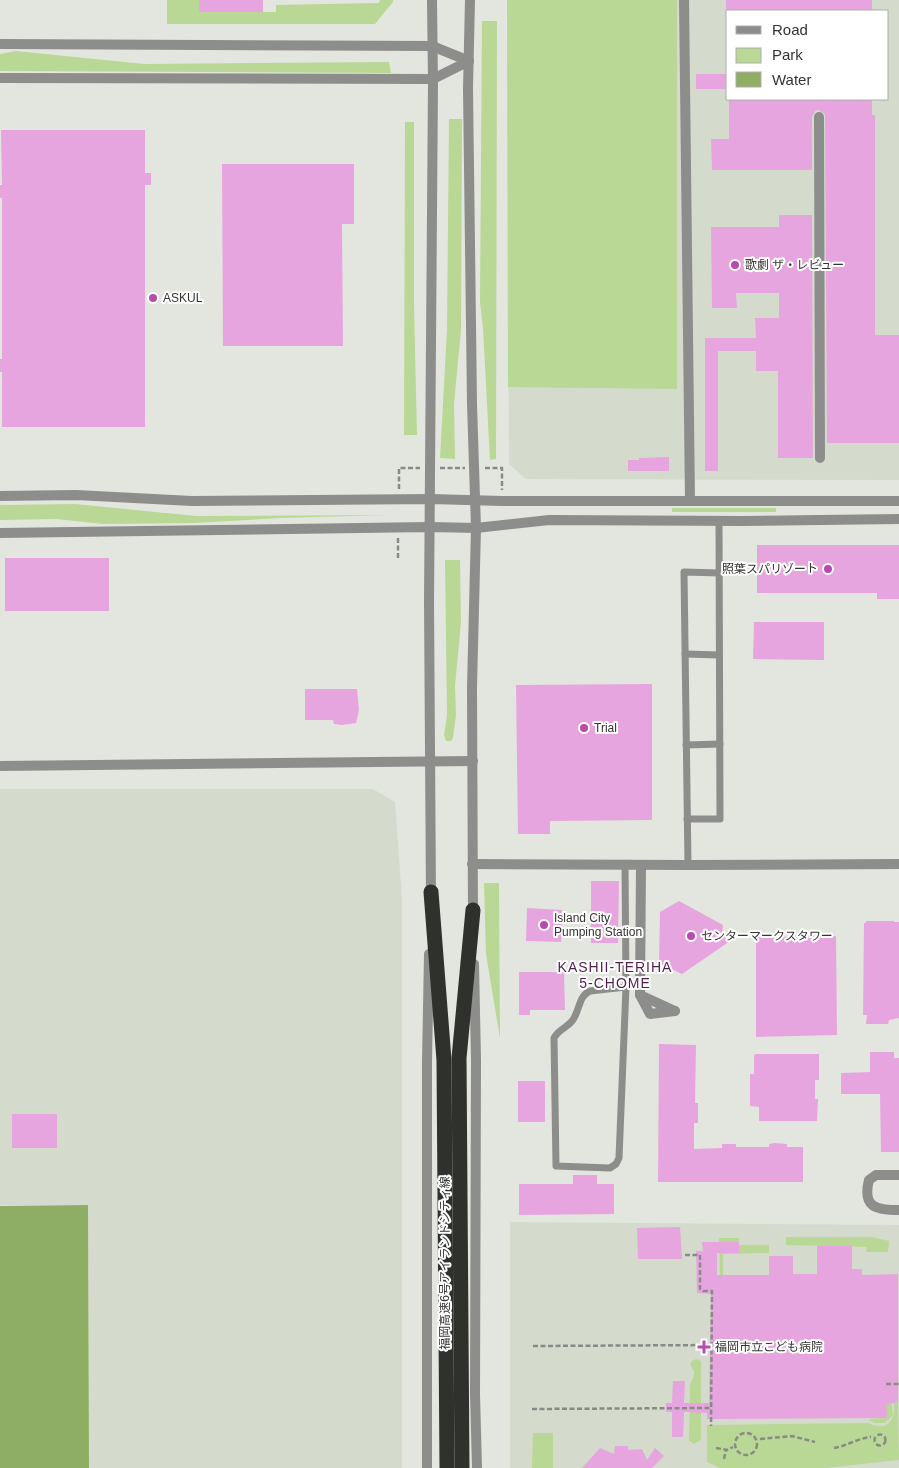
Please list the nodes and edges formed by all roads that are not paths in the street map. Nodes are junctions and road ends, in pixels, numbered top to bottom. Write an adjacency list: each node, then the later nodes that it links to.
1 (432, 0): 5 (street)
2 (470, 0): 6 (street)
3 (684, 0): 14 (street)
4 (0, 44): 5 (street)
5 (432, 46): 6 (street); 8 (street)
6 (469, 61): 8 (street); 13 (street)
7 (0, 78): 8 (street)
8 (433, 79): 12 (street)
9 (819, 117): 10 (street)
10 (820, 458)
11 (0, 496): 12 (street)
12 (431, 499): 13 (street); 18 (street)
13 (476, 500): 14 (street); 19 (street)
14 (690, 501): 15 (street)
15 (899, 502)
16 (899, 519): 17 (street)
17 (719, 520): 19 (street); 21 (lane)
18 (430, 527): 19 (street); 20 (street); 27 (street)
19 (476, 528): 26 (street)
20 (0, 533)
21 (719, 573): 22 (lane); 23 (lane)
22 (685, 654): 23 (lane); 25 (lane)
23 (719, 655): 24 (lane)
24 (720, 744): 25 (lane); 29 (lane)
25 (686, 745): 29 (lane)
26 (473, 761): 27 (street); 30 (street)
27 (429, 762): 28 (street); 35 (street)
28 (0, 766)
29 (688, 819): 34 (lane)
30 (472, 864): 31 (street); 36 (street)
31 (625, 864): 32 (street); 37 (lane)
32 (641, 864): 34 (street); 38 (street)
33 (899, 864): 34 (street)
34 (688, 865)
35 (431, 892): 39 (highway); 43 (street)
36 (473, 910): 39 (highway); 46 (street)
37 (626, 987): 37 (lane)
38 (640, 995)
39 (452, 1059): 42 (highway, 福岡高速6号アイランドシティ線)
40 (899, 1174): 41 (street)
41 (899, 1210)
42 (452, 1262): 44 (highway, 福岡高速6号アイランドシティ線); 45 (highway, 福岡高速6号アイランドシティ線)
43 (427, 1468)
44 (447, 1468)
45 (462, 1468)
46 (477, 1468)

